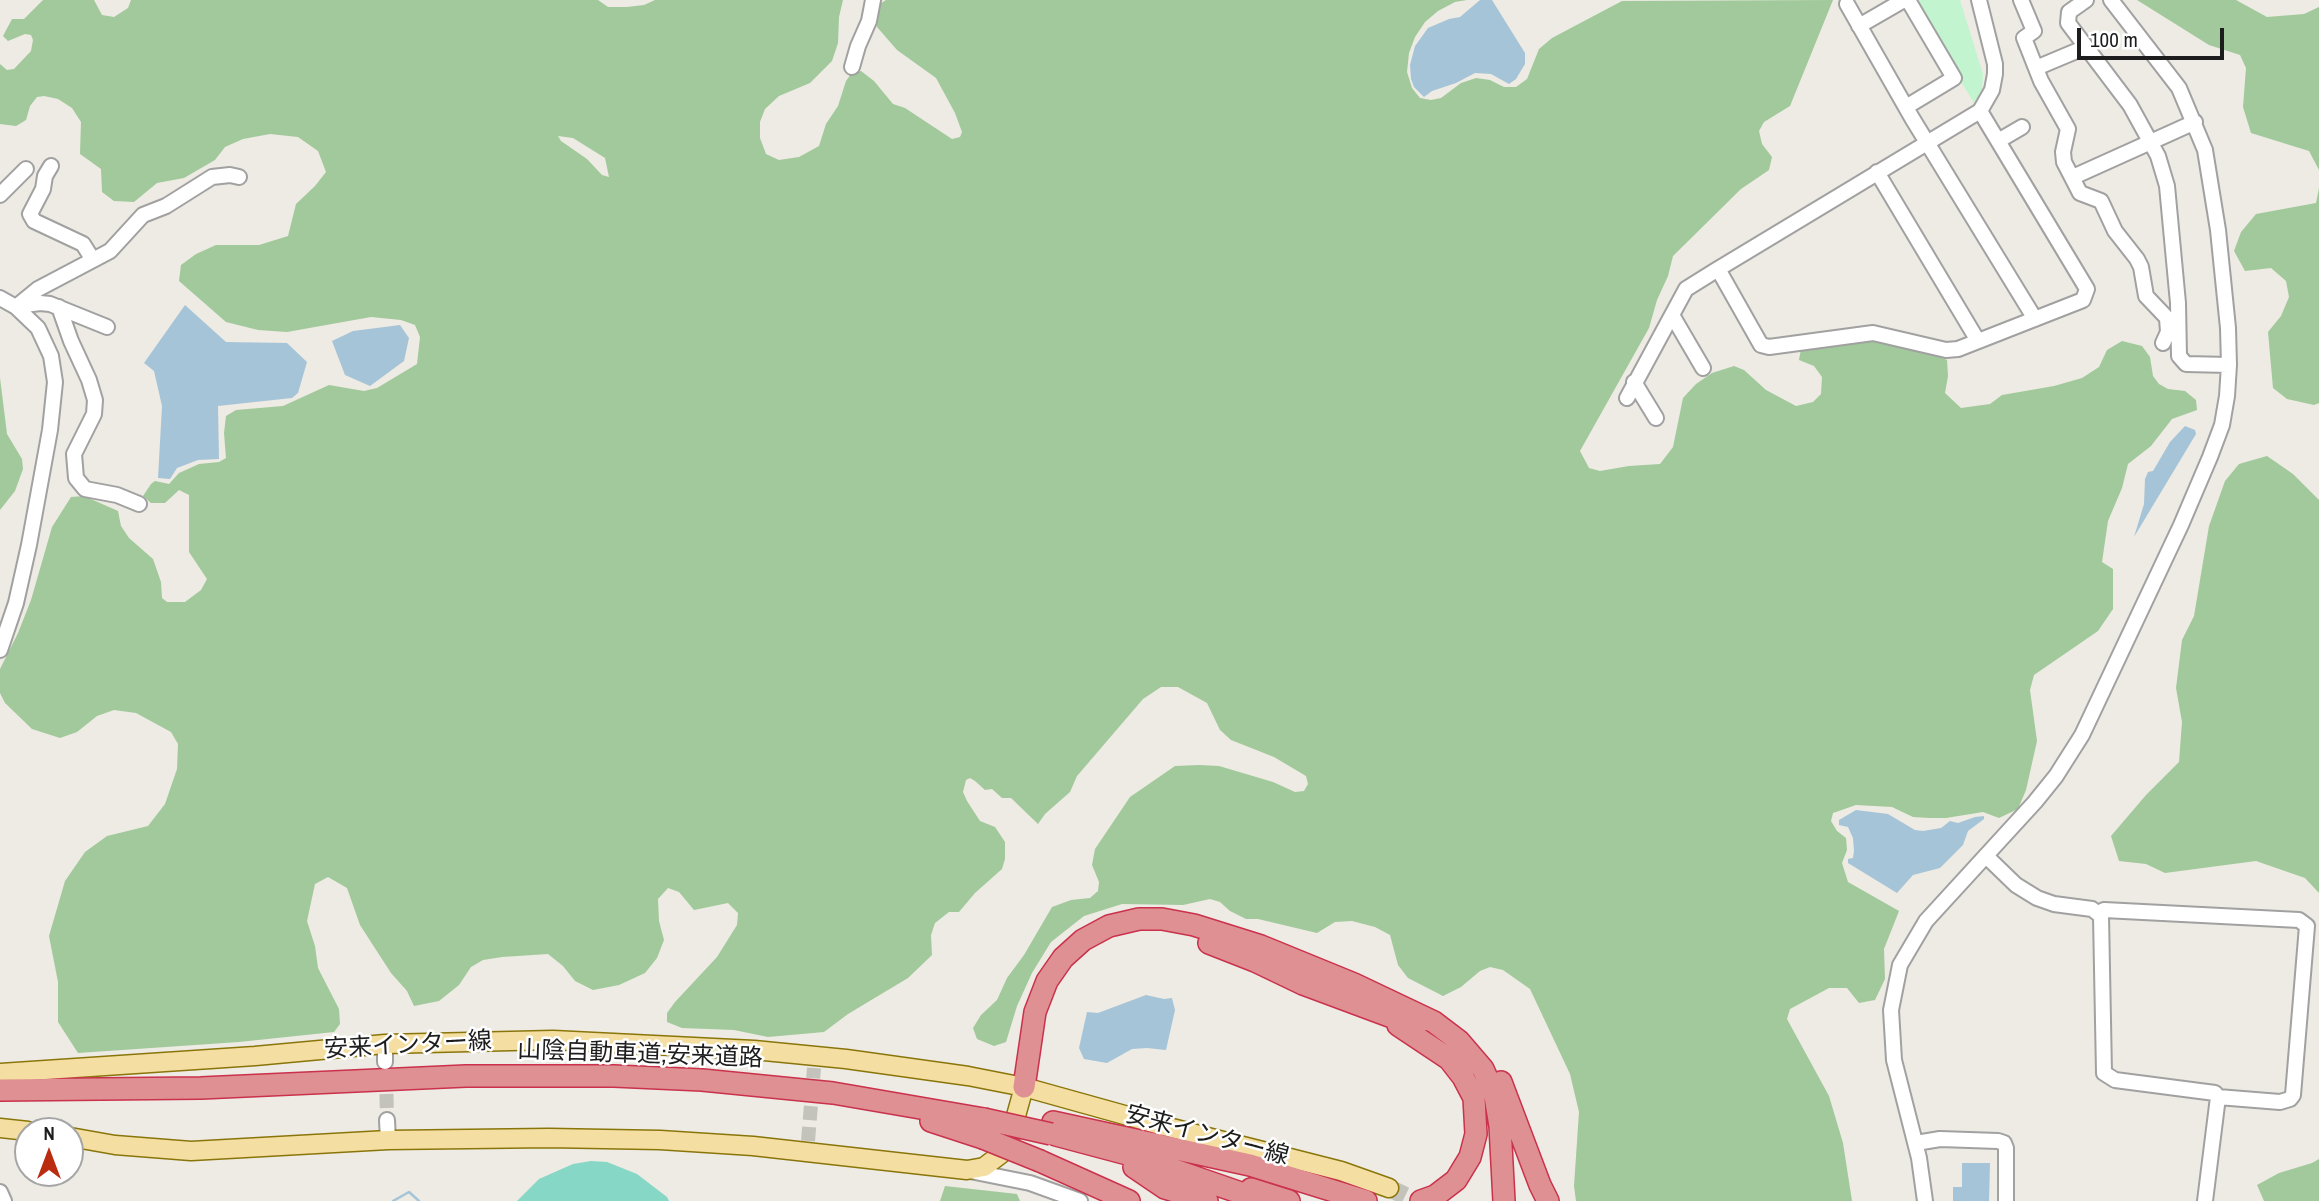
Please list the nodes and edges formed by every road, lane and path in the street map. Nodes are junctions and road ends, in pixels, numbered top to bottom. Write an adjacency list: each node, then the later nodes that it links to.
1 (873, 0): 10 (street)
2 (1906, 0): 8 (street); 12 (street)
3 (1979, 0): 13 (street)
4 (2021, 0): 11 (street)
5 (2086, 0): 9 (street)
6 (2111, 0): 14 (street)
7 (1847, 4): 8 (street)
8 (1859, 26): 12 (street)
9 (2086, 47): 11 (street); 18 (street)
10 (852, 67)
11 (2036, 68): 23 (street)
12 (1906, 107): 17 (street)
13 (1980, 111): 16 (street); 17 (street)
14 (2195, 122): 18 (street); 35 (street)
15 (2022, 127): 16 (street)
16 (1998, 141): 31 (street)
17 (1928, 142): 21 (street); 31 (street)
18 (2150, 142): 23 (street); 35 (street)
19 (51, 166): 25 (street)
20 (26, 169): 24 (street)
21 (1877, 172): 26 (street); 33 (street)
22 (239, 177): 25 (street)
23 (2073, 177): 34 (street)
24 (0, 195)
25 (93, 260): 28 (street)
26 (1717, 269): 30 (street); 33 (street)
27 (0, 298): 28 (street)
28 (16, 307): 29 (street); 41 (street)
29 (59, 307): 32 (street); 40 (street)
30 (1672, 314): 36 (street); 37 (street)
31 (2035, 319): 33 (street)
32 (107, 327)
33 (1978, 341)
34 (2163, 344)
35 (2230, 365): 42 (street)
36 (1703, 368)
37 (1634, 382): 38 (street); 39 (street)
38 (1627, 398)
39 (1656, 418)
40 (139, 504)
41 (0, 650)
42 (1986, 856): 43 (street); 56 (street)
43 (2098, 913): 50 (street); 50 (street)
44 (1353, 993): 46 (highway); 69 (highway); 70 (highway); 71 (highway); 72 (highway)
45 (0, 1073): 46 (main road, 安来インター線)
46 (1024, 1087): 58 (main road); 59 (main road, 安来インター線)
47 (0, 1090): 48 (highway, 山陰自動車道;安来道路)
48 (135, 1092): 49 (highway, 山陰自動車道;安来道路); 52 (highway, 山陰自動車道;安来道路)
49 (0, 1095)
50 (2218, 1097): 75 (street)
51 (387, 1120): 55 (street)
52 (984, 1123): 53 (highway); 63 (highway, bridge)
53 (1051, 1132): 57 (highway); 68 (highway)
54 (84, 1139): 55 (main road)
55 (388, 1140): 58 (main road)
56 (1916, 1143): 73 (street); 74 (street)
57 (1134, 1162): 64 (highway); 65 (highway); 66 (highway); 67 (highway)
58 (967, 1170): 62 (street)
59 (1389, 1188)
60 (0, 1192): 61 (street)
61 (4, 1201)
62 (1080, 1201)
63 (1129, 1201)
64 (1207, 1201)
65 (1231, 1201)
66 (1264, 1201)
67 (1289, 1201)
68 (1366, 1201)
69 (1421, 1201)
70 (1494, 1201)
71 (1504, 1201)
72 (1548, 1201)
73 (1925, 1201)
74 (2006, 1201)
75 (2205, 1201)

